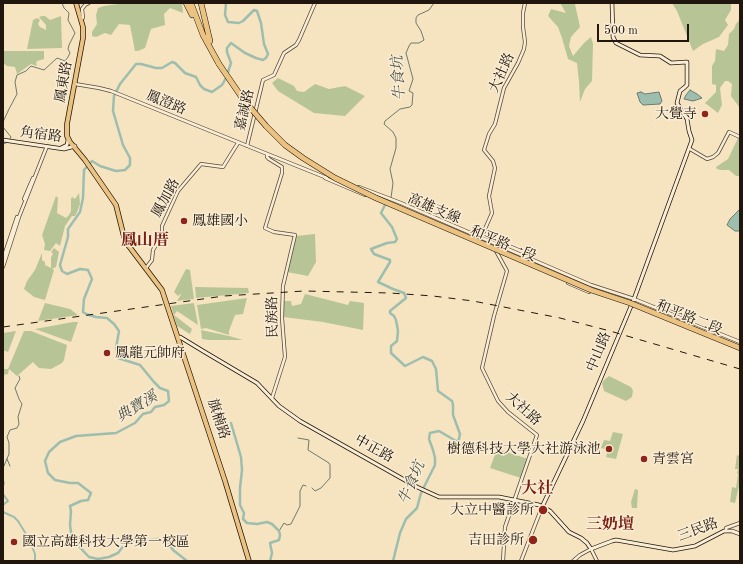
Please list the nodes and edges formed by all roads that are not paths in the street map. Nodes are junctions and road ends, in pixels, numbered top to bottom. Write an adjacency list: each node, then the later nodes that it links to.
1 (77, 3): 10 (main road, 鳳東路); 12 (main road, 鳳東路)
2 (89, 3): 10 (street)
3 (186, 3): 13 (highway)
4 (191, 3): 13 (highway, 高雄支線)
5 (194, 3): 11 (highway, 高雄支線)
6 (315, 3): 21 (street, 嘉誠路)
7 (525, 3): 31 (street, 大社路)
8 (612, 3): 24 (main road)
9 (201, 4): 11 (highway)
10 (83, 18): 12 (main road, 鳳東路)
11 (210, 41): 14 (highway, 高雄支線)
12 (82, 49): 15 (main road, 鳳東路)
13 (214, 54): 14 (highway, 高雄支線)
14 (220, 63): 39 (highway, 高雄支線, bridge)
15 (76, 84): 17 (main road, 鳳東路); 19 (street, 鳳澄路); 20 (main road, 鳳東路)
16 (740, 137): 26 (street)
17 (68, 139): 20 (main road, 鳳東路); 23 (main road)
18 (4, 140): 22 (main road, 角宿路)
19 (238, 142): 21 (street, 鳳澄路); 35 (street, 鳳加路)
20 (74, 146): 23 (main road, 角宿路); 25 (main road, 鳳東路); 29 (main road, 鳳東路)
21 (247, 146): 28 (street, 和平路一段)
22 (46, 147): 23 (main road, 角宿路); 33 (street); 34 (street)
23 (63, 148): 25 (main road)
24 (690, 149): 26 (street); 27 (main road, 中山路)
25 (78, 152): 29 (main road, 鳳東路)
26 (696, 153): 27 (street)
27 (688, 154): 36 (main road, 中山路)
28 (267, 155): 30 (street, 和平路一段); 40 (street, 民族路)
29 (85, 160): 35 (main road, 旗楠路)
30 (325, 178): 31 (street, 和平路一段); 32 (street, 和平路一段)
31 (482, 238): 36 (street, 和平路一段)
32 (496, 251): 36 (street, 和平路一段); 41 (street, 大社路)
33 (3, 260)
34 (3, 267)
35 (146, 267): 37 (main road, 旗楠路)
36 (632, 302): 38 (street, 和平路二段); 39 (street, 和平路二段); 42 (main road, 中山路)
37 (179, 338): 40 (main road, 中正路); 47 (main road, 旗楠路)
38 (740, 342)
39 (740, 348)
40 (272, 398): 41 (main road, 中正路)
41 (515, 500): 42 (main road, 中正路); 48 (street, 大社路)
42 (542, 507): 46 (main road, 中正路); 49 (street, 中山路)
43 (740, 523): 44 (street)
44 (726, 529): 45 (main road, 三民路); 46 (main road, 三民路)
45 (740, 534)
46 (591, 550): 50 (street, 三民路); 51 (street)
47 (250, 561)
48 (503, 561)
49 (521, 561)
50 (573, 561)
51 (597, 561)

